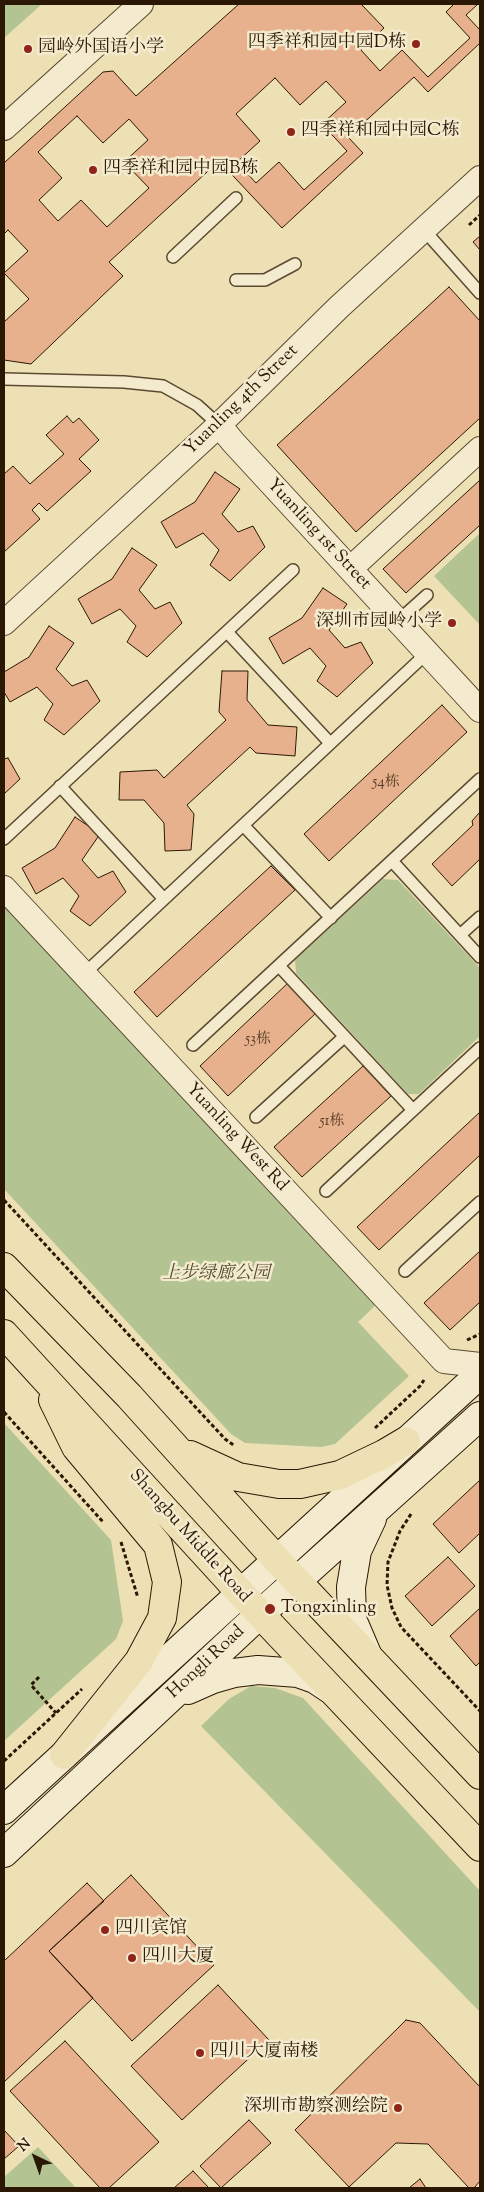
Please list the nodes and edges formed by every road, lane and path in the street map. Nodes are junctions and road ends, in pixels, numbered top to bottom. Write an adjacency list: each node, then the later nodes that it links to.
1 (141, 4): 2 (street)
2 (4, 128)
3 (480, 178): 7 (street, Yuanling 4th Street)
4 (236, 198): 8 (lane)
5 (480, 215): 6 (path)
6 (469, 225)
7 (424, 230): 11 (lane); 13 (street, Yuanling 4th Street)
8 (173, 257)
9 (295, 264): 10 (lane)
10 (236, 280)
11 (480, 293)
12 (4, 379): 13 (lane)
13 (219, 425): 15 (street, Yuanling 1st Street); 19 (street, Yuanling 4th Street)
14 (480, 449): 15 (street)
15 (350, 569): 18 (street, Yuanling 1st Street)
16 (293, 570): 20 (lane)
17 (426, 595): 18 (lane)
18 (398, 621): 21 (street, Yuanling 1st Street)
19 (4, 623)
20 (226, 632): 23 (lane); 25 (lane)
21 (427, 653): 22 (street, Yuanling 1st Street); 23 (lane)
22 (480, 710)
23 (330, 743): 26 (lane)
24 (480, 779): 28 (lane)
25 (60, 786): 27 (lane); 30 (lane)
26 (243, 825): 30 (lane); 32 (lane)
27 (4, 839)
28 (392, 861): 32 (lane); 33 (lane)
29 (4, 888): 36 (street, Yuanling West Rd)
30 (164, 898): 36 (lane)
31 (480, 917): 33 (lane)
32 (331, 918): 35 (lane)
33 (460, 935): 34 (lane)
34 (480, 957)
35 (279, 966): 37 (lane); 38 (lane)
36 (84, 974): 48 (street, Yuanling West Rd)
37 (344, 1037): 40 (lane); 41 (lane)
38 (193, 1045)
39 (479, 1051): 40 (lane)
40 (413, 1110): 42 (lane)
41 (256, 1117)
42 (326, 1190)
43 (4, 1200): 57 (path)
44 (480, 1202): 46 (lane)
45 (4, 1267): 55 (main road)
46 (405, 1271)
47 (4, 1334): 49 (main road, Shangbu Middle Road)
48 (480, 1365)
49 (38, 1370): 64 (main road, Shangbu Middle Road); 74 (main road)
50 (480, 1374): 56 (main road, Hongli Road)
51 (424, 1380): 54 (path)
52 (4, 1412): 59 (path)
53 (480, 1416): 58 (main road, Hongli Road)
54 (370, 1433)
55 (170, 1441): 56 (main road); 62 (main road)
56 (406, 1441): 62 (main road, Hongli Road)
57 (240, 1450)
58 (406, 1480): 63 (main road, Hongli Road); 67 (main road)
59 (109, 1529)
60 (400, 1530): 72 (path)
61 (116, 1536): 65 (path)
62 (277, 1560): 63 (main road); 64 (main road, Hongli Road)
63 (298, 1581): 66 (main road, Hongli Road); 67 (main road)
64 (240, 1592): 66 (main road, Shangbu Middle Road); 74 (main road, Hongli Road)
65 (138, 1606)
66 (260, 1614): 70 (main road, Shangbu Middle Road); 71 (main road, Hongli Road)
67 (368, 1656): 76 (main road)
68 (39, 1677): 73 (path)
69 (83, 1688): 73 (path)
70 (331, 1690): 71 (main road); 78 (main road, Shangbu Middle Road)
71 (169, 1699): 79 (main road, Hongli Road)
72 (480, 1711)
73 (56, 1713): 75 (path)
74 (64, 1755): 77 (main road, Hongli Road)
75 (4, 1761)
76 (480, 1775)
77 (4, 1810)
78 (480, 1847)
79 (4, 1853)

